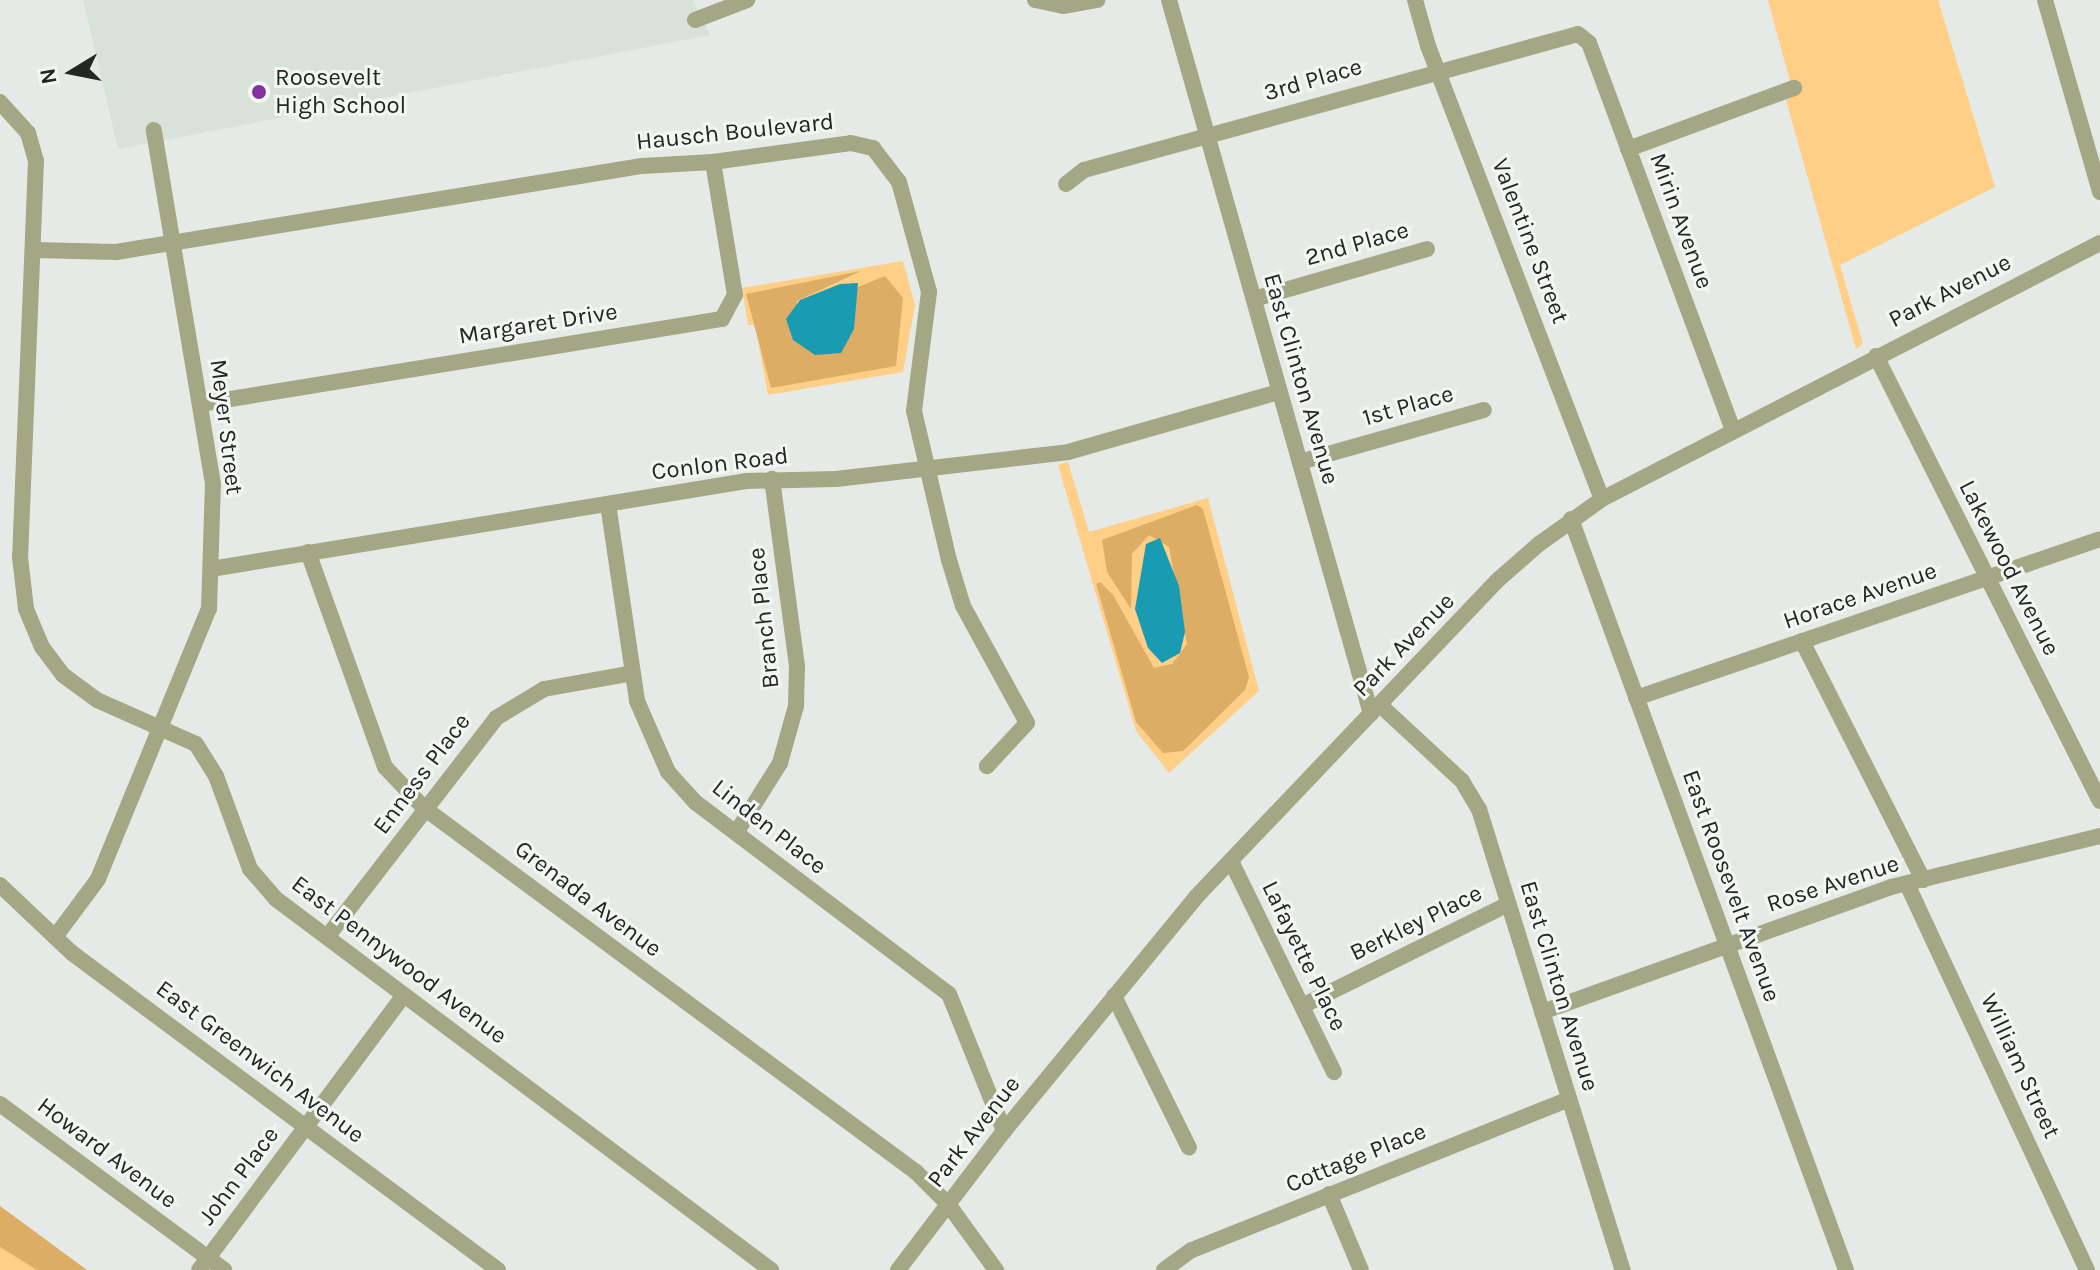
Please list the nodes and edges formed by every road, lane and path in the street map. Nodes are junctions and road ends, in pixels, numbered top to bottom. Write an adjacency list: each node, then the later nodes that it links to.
1 (747, 0): 7 (street)
2 (1035, 0): 3 (street)
3 (1097, 0)
4 (1169, 0): 13 (street, East Clinton Avenue)
5 (1415, 0): 9 (street, Valentine Street)
6 (2045, 0): 17 (street)
7 (695, 20)
8 (1578, 34): 9 (street, 3rd Place); 14 (street, Mirin Avenue)
9 (1440, 69): 13 (street, 3rd Place); 31 (street, Valentine Street)
10 (1794, 88): 14 (street)
11 (0, 102): 21 (street, East Pennywood Avenue)
12 (154, 130): 18 (street, Meyer Street)
13 (1207, 135): 16 (street, 3rd Place); 22 (street, East Clinton Avenue)
14 (1628, 149): 27 (street, Mirin Avenue)
15 (713, 162): 18 (street, Hausch Boulevard); 25 (street, Margaret Drive); 29 (street, Hausch Boulevard)
16 (1066, 184)
17 (2100, 192)
18 (174, 243): 21 (street, Hausch Boulevard); 25 (street, Meyer Street)
19 (2100, 243): 23 (street, Park Avenue)
20 (1427, 249): 22 (street, 2nd Place)
21 (34, 250): 42 (street, East Pennywood Avenue)
22 (1254, 299): 24 (street, East Clinton Avenue)
23 (1876, 356): 27 (street, Park Avenue); 37 (street, Lakewood Avenue)
24 (1279, 392): 28 (street, East Clinton Avenue); 29 (street, Conlon Road)
25 (200, 404): 36 (street, Meyer Street)
26 (1484, 410): 28 (street, 1st Place)
27 (1733, 430): 31 (street, Park Avenue)
28 (1300, 462): 41 (street, East Clinton Avenue)
29 (927, 469): 30 (street, Conlon Road); 43 (street, Hausch Boulevard)
30 (772, 479): 32 (street, Conlon Road); 46 (street, Branch Place)
31 (1602, 499): 33 (street, Park Avenue)
32 (608, 504): 35 (street, Conlon Road); 39 (street, Linden Place)
33 (1571, 519): 40 (street, East Roosevelt Avenue); 41 (street, Park Avenue)
34 (2100, 539): 37 (street, Horace Avenue)
35 (308, 552): 36 (street, Conlon Road); 45 (street, Grenada Avenue)
36 (211, 569): 42 (street, Meyer Street)
37 (1987, 578): 38 (street, Horace Avenue); 44 (street, Lakewood Avenue)
38 (1802, 641): 40 (street, Horace Avenue); 49 (street, William Street)
39 (633, 673): 45 (street, Enness Place); 46 (street, Linden Place)
40 (1636, 698): 54 (street, East Roosevelt Avenue)
41 (1375, 710): 48 (street, Park Avenue); 51 (street, East Clinton Avenue)
42 (160, 731): 52 (street, Meyer Street); 53 (street, East Pennywood Avenue)
43 (987, 766)
44 (2100, 801)
45 (424, 808): 53 (street, Enness Place); 66 (street, Grenada Avenue)
46 (736, 833): 63 (street, Linden Place)
47 (2100, 836): 49 (street, Rose Avenue)
48 (1231, 861): 56 (street, Park Avenue); 57 (street, Lafayette Place)
49 (1915, 882): 54 (street, Rose Avenue); 77 (street, William Street)
50 (0, 885): 52 (street, East Greenwich Avenue)
51 (1508, 904): 57 (street, Berkley Place); 58 (street, East Clinton Avenue)
52 (55, 937): 62 (street, East Greenwich Avenue)
53 (327, 937): 55 (street, East Pennywood Avenue)
54 (1727, 944): 58 (street, Rose Avenue); 76 (street, East Roosevelt Avenue)
55 (404, 995): 62 (street, John Place); 70 (street, East Pennywood Avenue)
56 (1114, 996): 63 (street, Park Avenue); 64 (street)
57 (1302, 1006): 59 (street, Lafayette Place)
58 (1542, 1012): 60 (street, East Clinton Avenue)
59 (1334, 1072)
60 (1569, 1099): 65 (street, Cottage Place); 75 (street, East Clinton Avenue)
61 (0, 1104): 67 (street, Howard Avenue)
62 (306, 1127): 67 (street, John Place); 69 (street, East Greenwich Avenue)
63 (1004, 1131): 66 (street, Park Avenue)
64 (1189, 1148)
65 (1329, 1194): 73 (street, Cottage Place); 74 (street)
66 (948, 1204): 71 (street, Park Avenue); 72 (street, Grenada Avenue)
67 (203, 1264): 68 (street, Howard Avenue)
68 (224, 1270)
69 (498, 1270)
70 (771, 1270)
71 (898, 1270)
72 (996, 1270)
73 (1164, 1270)
74 (1361, 1270)
75 (1623, 1270)
76 (1846, 1270)
77 (2087, 1270)

